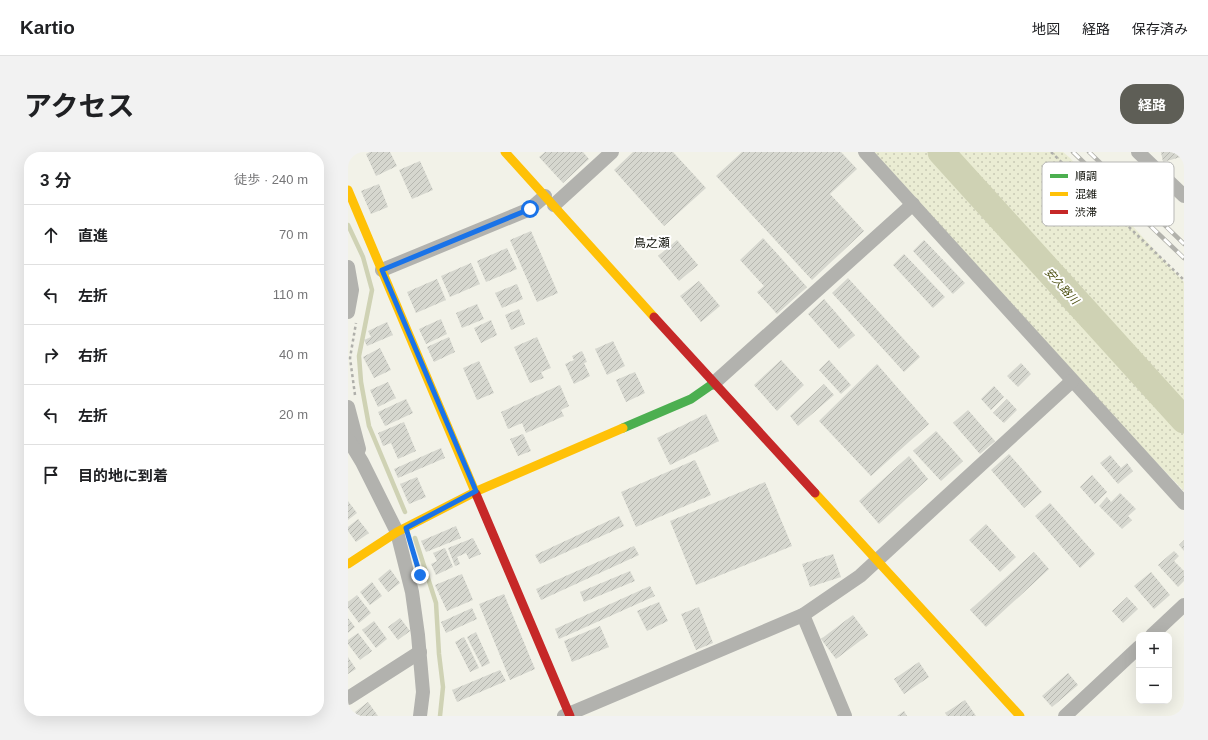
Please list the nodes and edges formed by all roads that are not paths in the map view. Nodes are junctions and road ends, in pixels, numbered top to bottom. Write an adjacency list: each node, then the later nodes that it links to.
1 (505, 152): 9 (street)
2 (612, 152): 9 (street)
3 (865, 152): 10 (street)
4 (1138, 152): 5 (street)
5 (1148, 162)
6 (1174, 186): 8 (street)
7 (348, 190): 12 (street)
8 (1184, 196)
9 (550, 200): 12 (street); 15 (street)
10 (913, 204): 14 (street); 15 (street)
11 (348, 267): 13 (street)
12 (382, 270): 19 (street)
13 (352, 316)
14 (1072, 381): 20 (street); 22 (street)
15 (714, 383): 19 (street); 22 (street)
16 (352, 402): 18 (street)
17 (348, 439): 18 (street)
18 (362, 462): 21 (street)
19 (476, 491): 21 (street); 30 (street)
20 (1184, 502)
21 (397, 532): 23 (street); 28 (street)
22 (876, 560): 25 (street); 33 (street)
23 (348, 564)
24 (1184, 605): 26 (street)
25 (803, 615): 30 (street); 32 (street)
26 (1155, 632)
27 (1136, 650): 34 (street)
28 (420, 652): 29 (street); 31 (street)
29 (348, 698)
30 (568, 715)
31 (420, 716)
32 (845, 716)
33 (1020, 716)
34 (1065, 716)

